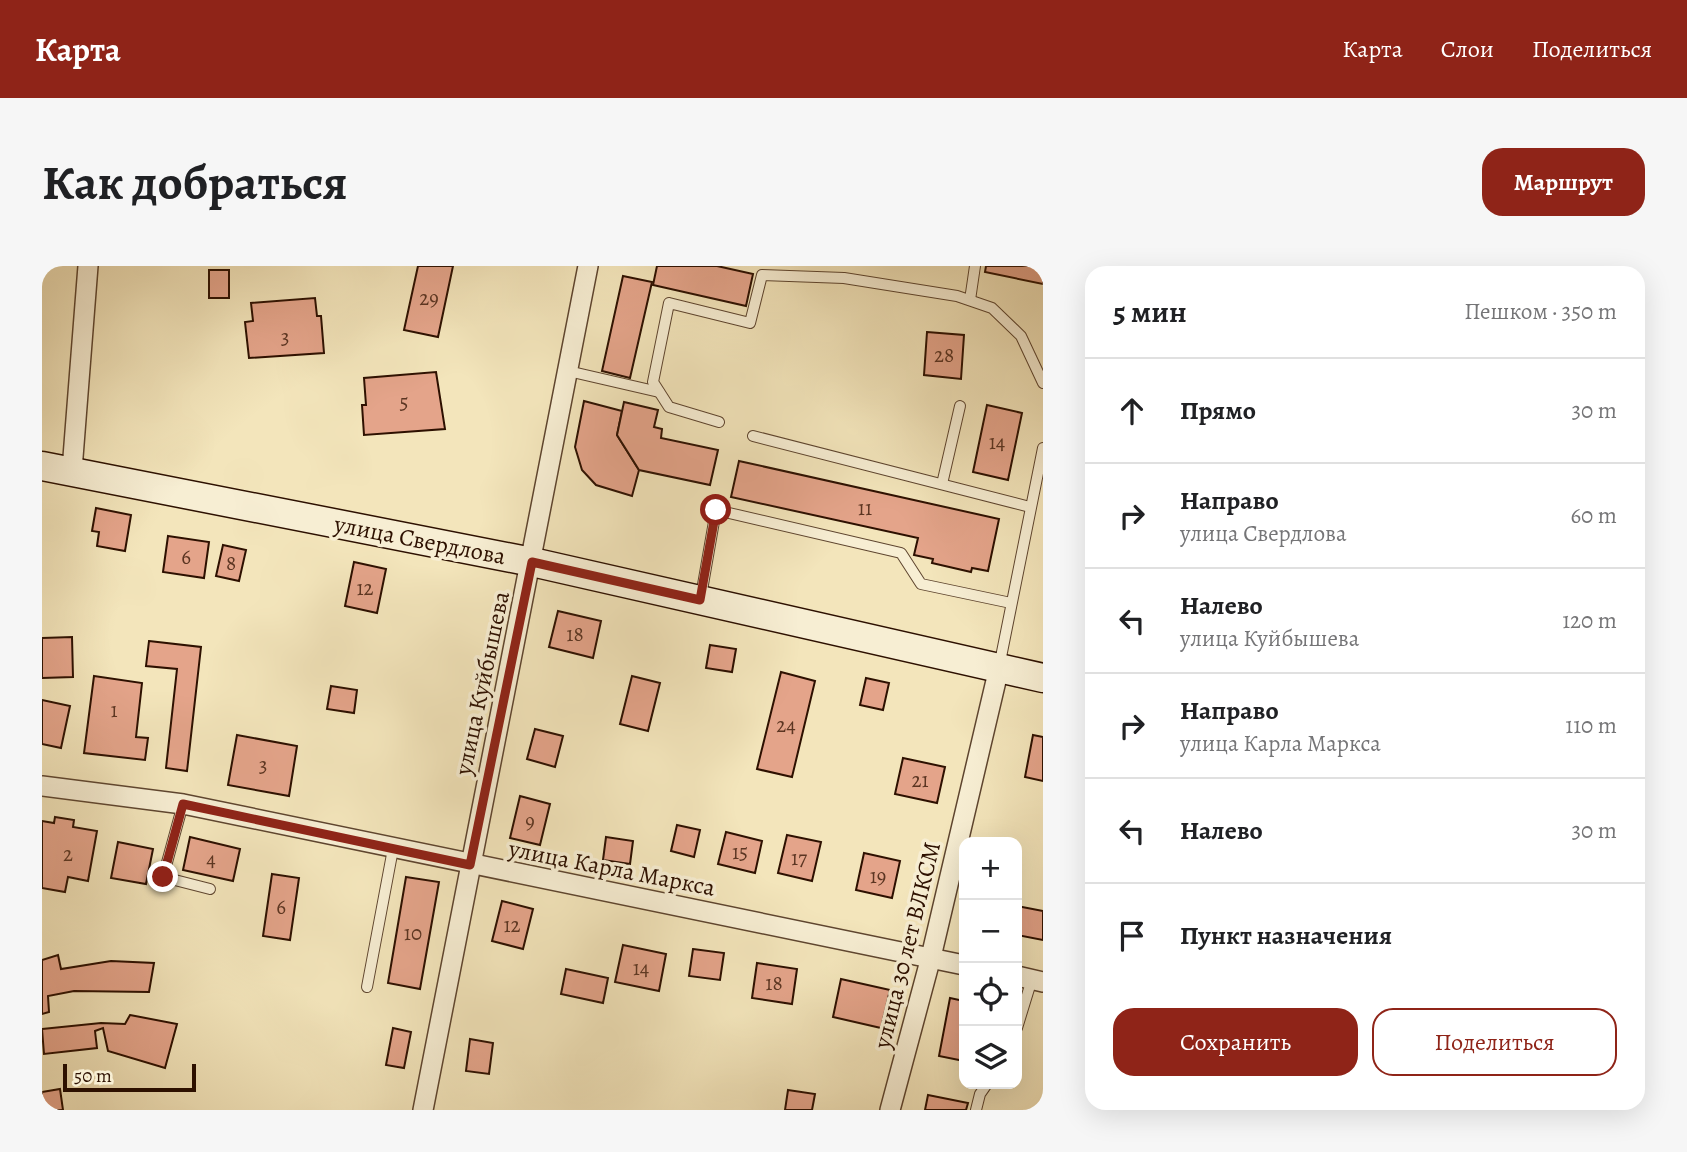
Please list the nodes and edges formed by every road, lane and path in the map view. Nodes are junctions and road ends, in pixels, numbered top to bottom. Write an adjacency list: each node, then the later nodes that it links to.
1 (88, 266): 13 (street)
2 (588, 266): 5 (street, улица Куйбышева)
3 (975, 266): 4 (lane)
4 (970, 300): 6 (lane); 7 (lane)
5 (568, 371): 7 (lane); 17 (street, улица Куйбышева)
6 (1043, 383)
7 (659, 392): 9 (lane)
8 (960, 407): 14 (lane)
9 (719, 422)
10 (753, 436): 14 (lane)
11 (1043, 448): 15 (lane)
12 (42, 466): 13 (main road, улица Свердлова)
13 (72, 470): 17 (main road, улица Свердлова)
14 (942, 484): 16 (lane)
15 (1039, 484): 16 (lane)
16 (1030, 507): 19 (lane)
17 (532, 562): 18 (main road, улица Свердлова); 25 (street, улица Куйбышева)
18 (700, 600): 19 (lane); 20 (main road, улица Свердлова)
19 (1011, 603): 20 (lane)
20 (999, 668): 21 (main road, улица Свердлова); 27 (street, улица 30 лет ВЛКСМ)
21 (1043, 678)
22 (42, 786): 23 (street, улица Карла Маркса)
23 (183, 804): 24 (street, улица Карла Маркса); 26 (lane)
24 (393, 849): 25 (street, улица Карла Маркса); 30 (lane)
25 (470, 865): 27 (street, улица Карла Маркса); 33 (street, улица Куйбышева)
26 (210, 889)
27 (931, 957): 28 (street, улица Карла Маркса); 34 (street, улица 30 лет ВЛКСМ)
28 (959, 964)
29 (1031, 979): 31 (lane)
30 (368, 987)
31 (1018, 1026)
32 (984, 1089): 35 (lane)
33 (423, 1110)
34 (890, 1110)
35 (976, 1110)

